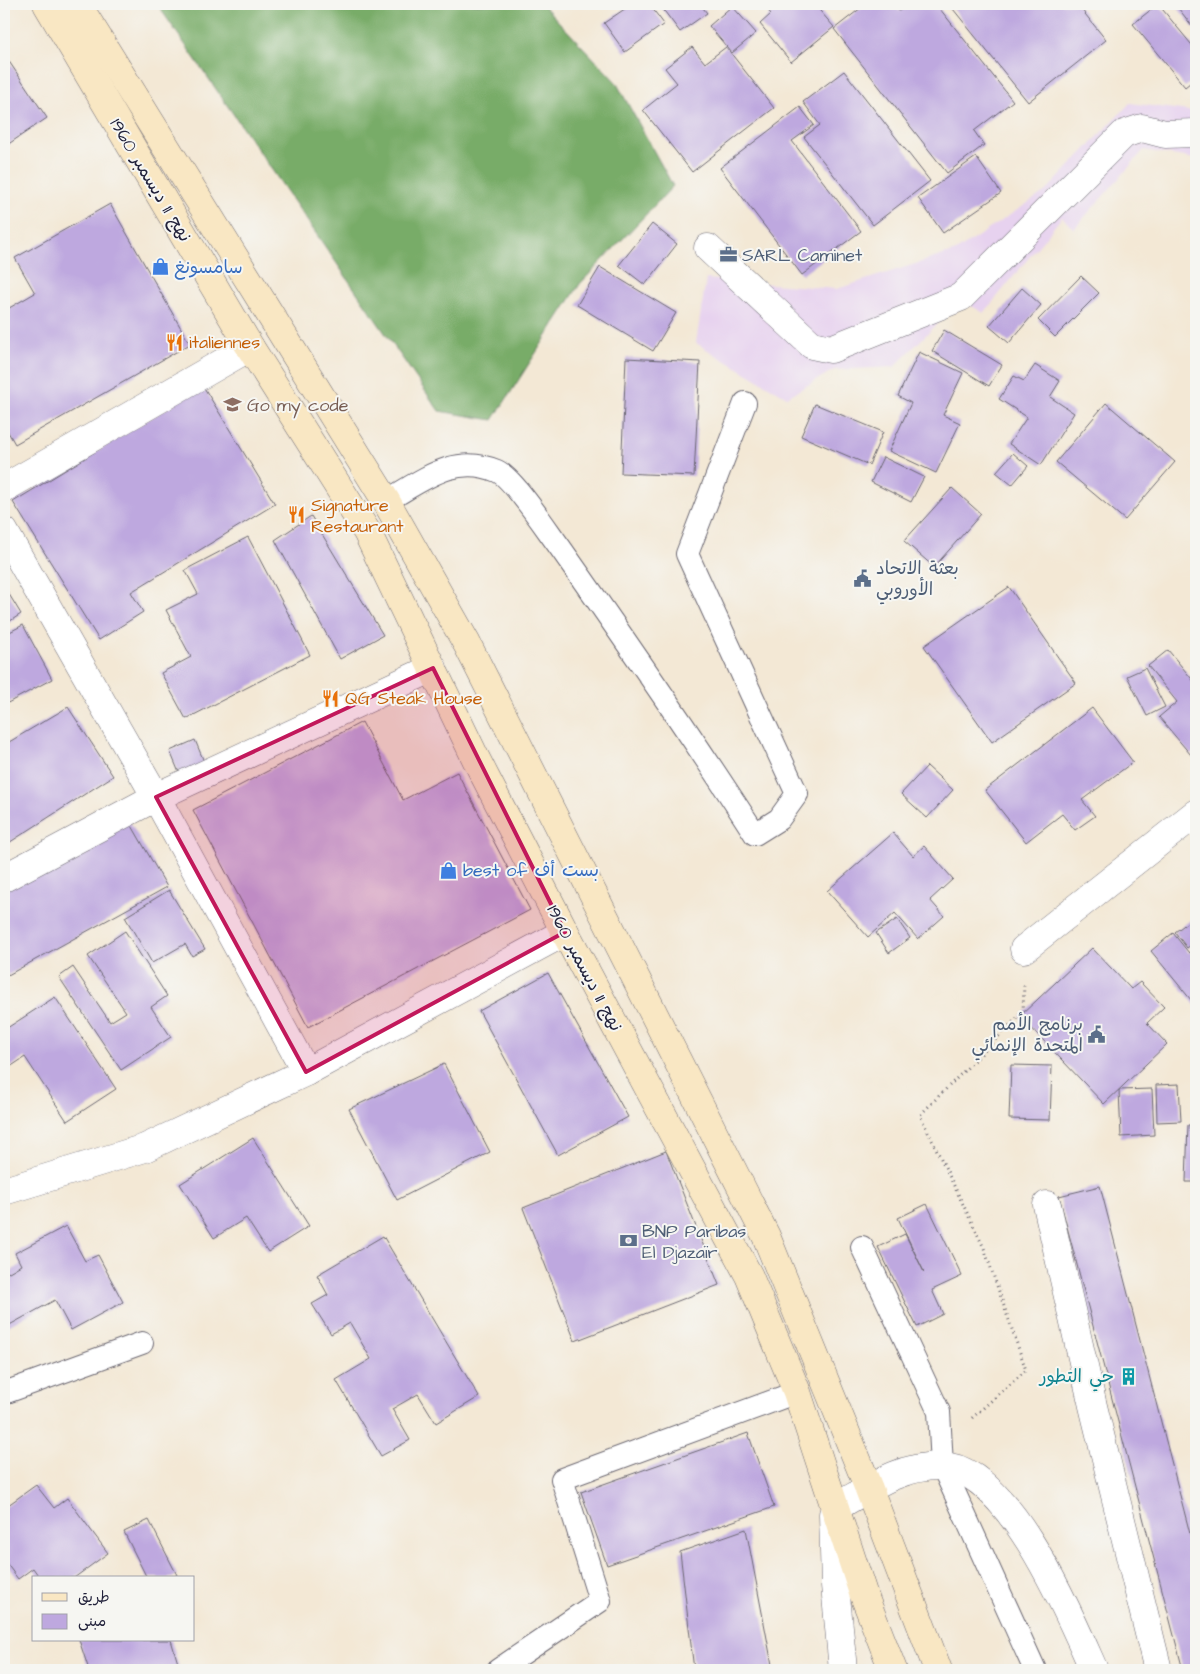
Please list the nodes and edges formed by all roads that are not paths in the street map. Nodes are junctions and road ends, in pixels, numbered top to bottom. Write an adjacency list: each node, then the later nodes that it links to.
1 (47, 4): 5 (main road, نهج 11 ديسمبر 1960)
2 (77, 4): 8 (main road, نهج 11 ديسمبر 1960)
3 (1196, 133): 4 (street)
4 (708, 248)
5 (250, 346): 7 (street); 10 (main road, نهج 11 ديسمبر 1960)
6 (745, 402): 8 (lane)
7 (4, 488)
8 (386, 501): 24 (main road, نهج 11 ديسمبر 1960)
9 (4, 531): 11 (street)
10 (432, 668): 11 (street); 14 (main road, نهج 11 ديسمبر 1960)
11 (156, 797): 13 (street); 16 (street)
12 (1196, 813): 15 (street)
13 (4, 878)
14 (565, 932): 16 (street); 21 (main road, نهج 11 ديسمبر 1960)
15 (1024, 949)
16 (306, 1072): 17 (street)
17 (4, 1191)
18 (1047, 1206): 32 (street)
19 (862, 1247): 23 (lane)
20 (142, 1342): 22 (lane)
21 (797, 1392): 25 (main road, نهج 11 ديسمبر 1960); 26 (lane)
22 (4, 1393)
23 (942, 1455): 24 (street); 30 (lane); 31 (street)
24 (869, 1489): 25 (street); 29 (main road, نهج 11 ديسمبر 1960)
25 (836, 1507): 27 (street); 28 (main road, نهج 11 ديسمبر 1960)
26 (498, 1670)
27 (843, 1670)
28 (893, 1670)
29 (938, 1670)
30 (1035, 1670)
31 (1094, 1670)
32 (1158, 1670)

